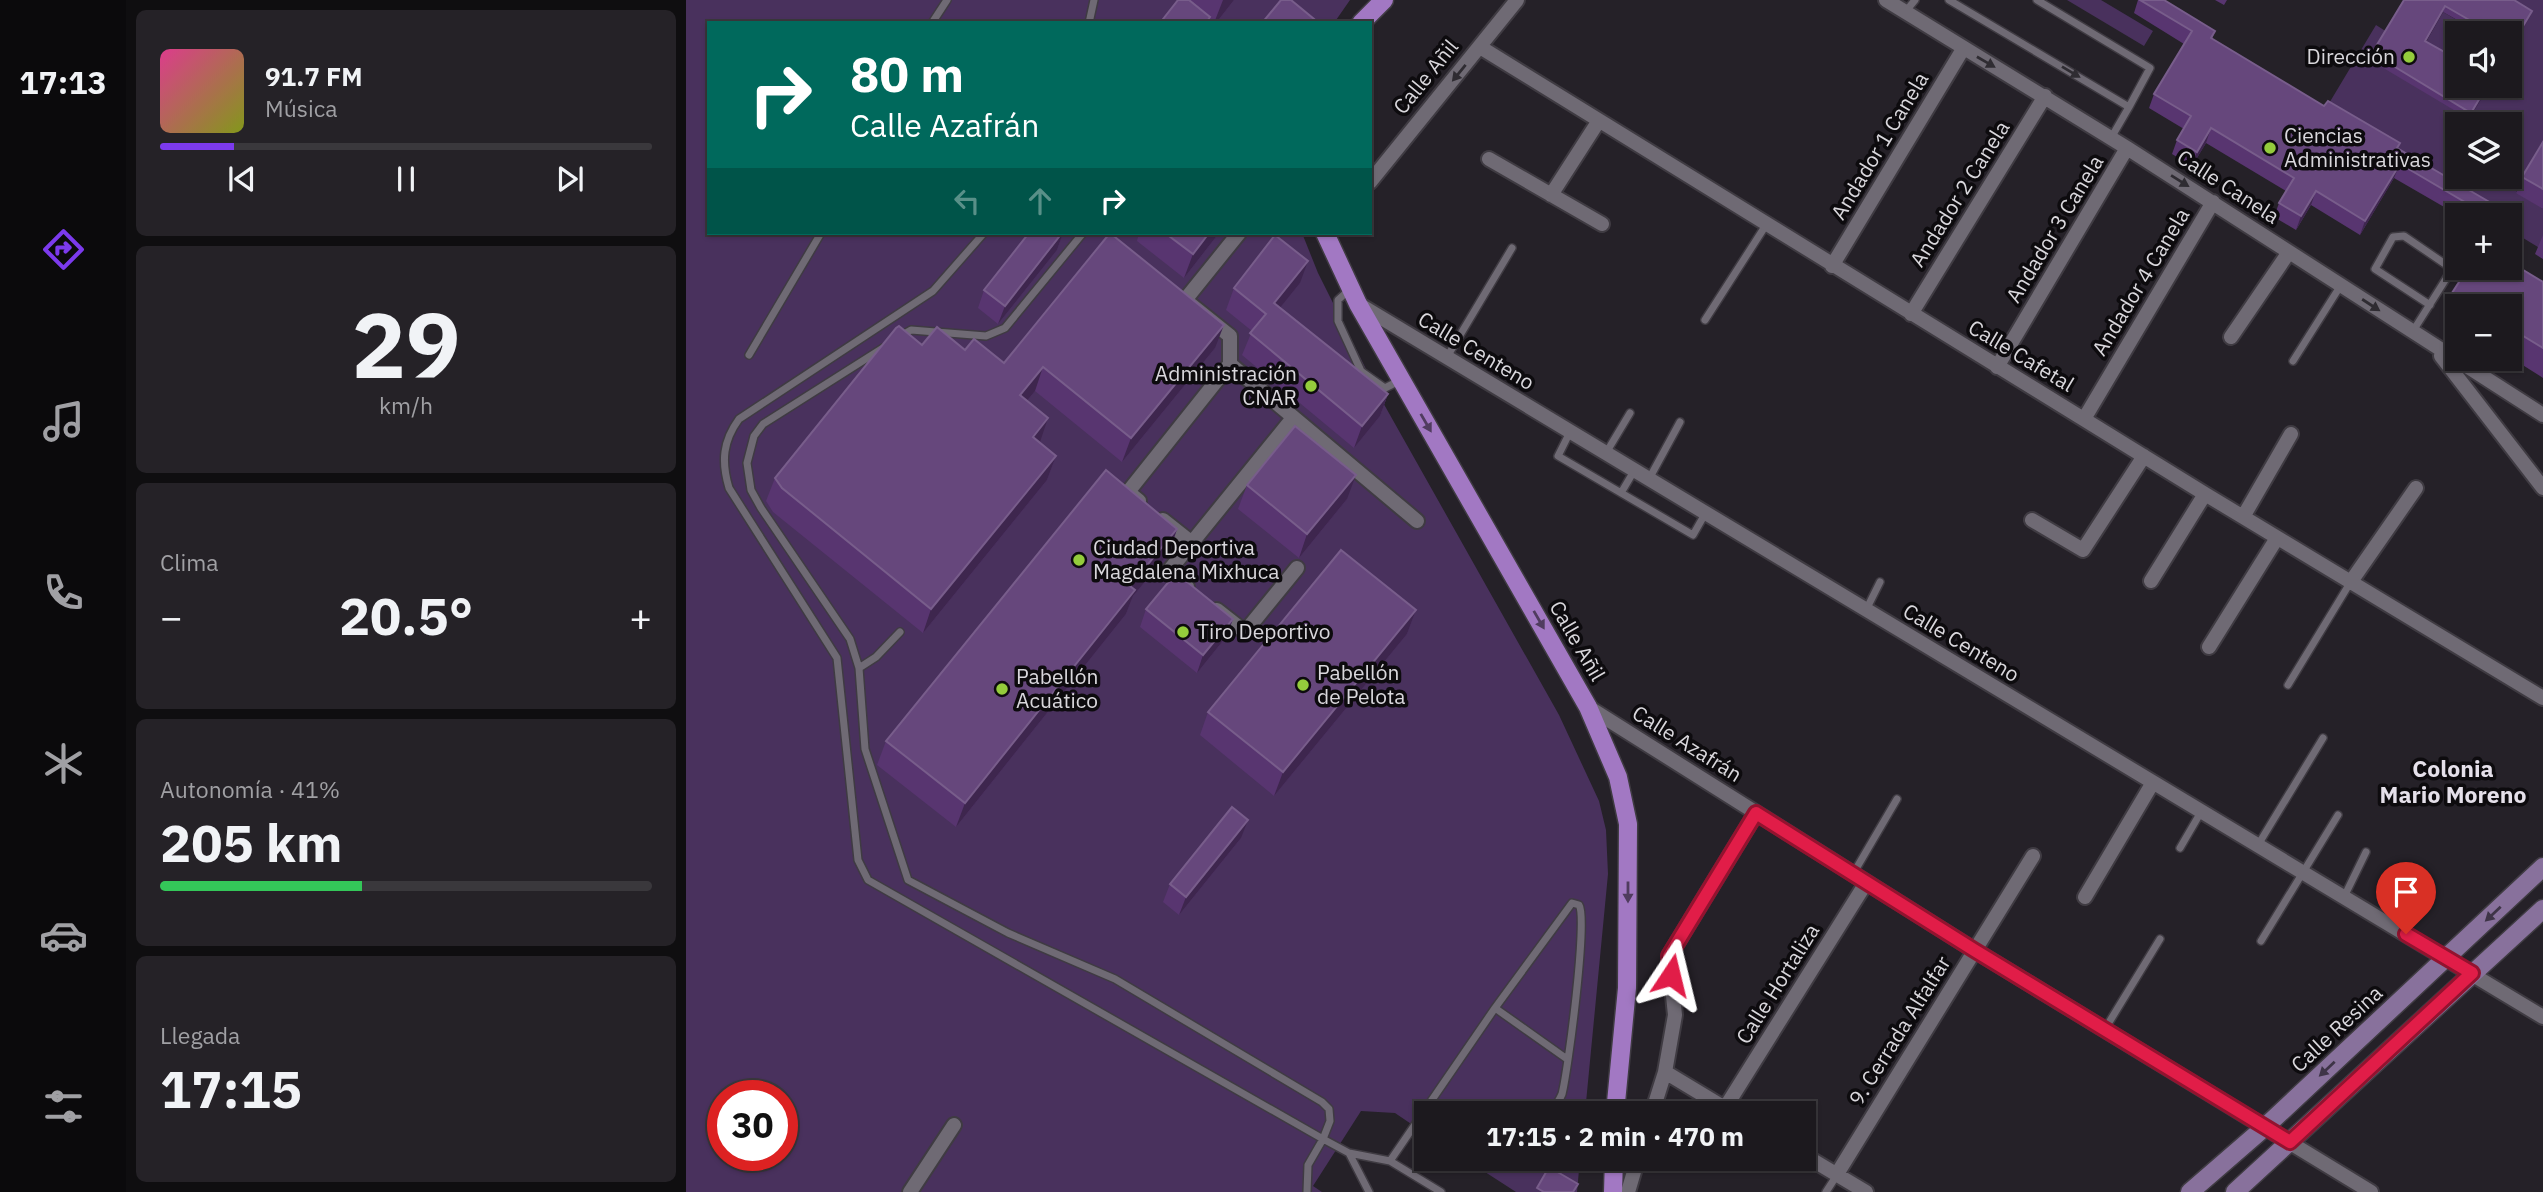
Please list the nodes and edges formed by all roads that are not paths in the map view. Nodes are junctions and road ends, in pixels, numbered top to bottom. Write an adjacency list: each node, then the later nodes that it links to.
1 (947, 0): 10 (lane)
2 (1094, 0): 11 (lane)
3 (1384, 0): 12 (main road)
4 (1517, 0): 13 (street, Calle Añil)
5 (1886, 0): 9 (street, Calle Canela)
6 (1915, 0): 9 (lane)
7 (1949, 0): 16 (lane, one-way to 16)
8 (2037, 0): 16 (lane)
9 (1905, 12): 14 (street, Calle Canela)
10 (933, 21)
11 (1089, 21)
12 (1363, 21)
13 (1480, 47): 17 (street, Calle Cafetal); 21 (street, Calle Añil, one-way to 21)
14 (1963, 49): 15 (street, Calle Canela, one-way to 15); 33 (street, Andador 1 Canela)
15 (2045, 96): 18 (street, Calle Canela); 37 (street, Andador 2 Canela)
16 (2129, 107): 18 (lane)
17 (1598, 122): 22 (street); 25 (street, Calle Cafetal)
18 (2111, 138): 19 (street, Calle Canela)
19 (2127, 148): 23 (street, Calle Canela, one-way to 23); 46 (street, Andador 3 Canela)
20 (1489, 159): 22 (street)
21 (1372, 180)
22 (1551, 195): 24 (street)
23 (2213, 202): 32 (street, Calle Canela); 51 (street, Andador 4 Canela)
24 (1602, 224)
25 (1766, 225): 33 (street, Calle Cafetal); 38 (lane)
26 (820, 235): 42 (lane)
27 (982, 235): 116 (lane)
28 (1081, 235): 76 (lane)
29 (1237, 235): 45 (street)
30 (1327, 235): 35 (main road, Calle Añil)
31 (1512, 248): 43 (lane)
32 (2289, 252): 34 (street, Calle Canela); 40 (street)
33 (1832, 266): 37 (street, Calle Cafetal)
34 (2340, 285): 39 (street, Calle Canela, one-way to 39); 44 (lane)
35 (1354, 296): 43 (street, Calle Centeno); 47 (main road, Calle Añil); 47 (lane)
36 (2430, 305): 36 (lane); 39 (lane)
37 (1911, 314): 46 (street, Calle Cafetal)
38 (1705, 320)
39 (2413, 332): 41 (street, Calle Canela)
40 (2231, 338)
41 (2434, 347): 49 (street, Calle Canela); 60 (street)
42 (750, 355)
43 (1447, 358): 53 (street, Calle Centeno)
44 (2293, 361)
45 (1230, 365): 50 (street); 68 (street)
46 (1997, 367): 51 (street, Calle Cafetal)
47 (1402, 380): 79 (main road, Calle Añil, one-way to 79)
48 (1630, 413): 55 (lane)
49 (2543, 415)
50 (1293, 418): 66 (street); 68 (street)
51 (2084, 419): 56 (street, Calle Cafetal)
52 (1679, 422): 58 (lane)
53 (1570, 432): 55 (street, Calle Centeno); 61 (lane)
54 (2291, 434): 64 (street)
55 (1606, 454): 57 (street, Calle Centeno)
56 (2144, 456): 62 (street, Calle Cafetal); 65 (street)
57 (1634, 471): 58 (street, Calle Centeno); 61 (lane)
58 (1648, 480): 63 (street, Calle Centeno)
59 (2416, 488): 72 (street)
60 (2543, 488)
61 (1621, 493): 63 (lane)
62 (2205, 494): 64 (street, Calle Cafetal); 70 (street)
63 (1705, 514): 73 (street, Calle Centeno)
64 (2243, 517): 67 (street, Calle Cafetal)
65 (2032, 520)
66 (1417, 522)
67 (2277, 538): 72 (street, Calle Cafetal); 75 (street)
68 (1192, 543): 69 (street)
69 (1297, 568)
70 (2151, 581)
71 (1880, 582): 73 (lane)
72 (2350, 583): 77 (lane); 78 (street, Calle Cafetal)
73 (1866, 611): 81 (street, Calle Centeno)
74 (900, 632): 76 (lane)
75 (2209, 647)
76 (859, 668): 116 (lane)
77 (2288, 685)
78 (2543, 698)
79 (1588, 707): 84 (street, Calle Azafrán); 109 (main road, Calle Añil, one-way to 109)
80 (2323, 738): 86 (lane)
81 (2152, 783): 83 (street, Calle Centeno); 94 (street)
82 (1897, 799): 92 (lane)
83 (2201, 812): 86 (street, Calle Centeno); 87 (lane)
84 (1756, 813): 92 (street, Calle Azafrán); 106 (street)
85 (2338, 816): 91 (lane)
86 (2258, 846): 91 (street, Calle Centeno)
87 (2180, 848)
88 (2366, 852): 95 (lane)
89 (2033, 856): 99 (street, 9. Cerrada Alfalfar)
90 (2543, 867): 100 (street, Calle Resina, one-way to 100)
91 (2302, 872): 95 (street, Calle Centeno); 98 (lane)
92 (1853, 874): 93 (street, Calle Azafrán)
93 (1866, 883): 99 (street, Calle Azafrán); 112 (street, Calle Hortaliza)
94 (2085, 897)
95 (2344, 897): 100 (street, Calle Centeno)
96 (2543, 909): 101 (street)
97 (2160, 939): 104 (lane)
98 (2261, 941)
99 (1974, 950): 104 (street, Calle Azafrán); 123 (street, 9. Cerrada Alfalfar)
100 (2447, 958): 101 (street, Calle Centeno); 114 (street, Calle Resina, one-way to 114)
101 (2472, 973): 103 (street, Calle Centeno); 117 (street)
102 (1495, 1008): 105 (lane); 105 (lane); 107 (lane)
103 (2543, 1017)
104 (2105, 1030): 114 (street, Calle Azafrán)
105 (1567, 1059): 108 (lane)
106 (1665, 1072): 110 (street); 111 (street)
107 (1433, 1101)
108 (1558, 1101)
109 (1616, 1101)
110 (1656, 1101)
111 (1714, 1101)
112 (1734, 1101)
113 (954, 1125): 125 (street)
114 (2265, 1127): 117 (street, Calle Azafrán); 133 (street, Calle Resina)
115 (1414, 1129): 119 (lane)
116 (1323, 1139): 118 (lane); 126 (lane)
117 (2290, 1142): 124 (street); 134 (street, Calle Azafrán)
118 (1349, 1153): 119 (lane); 127 (lane)
119 (1390, 1161): 128 (lane)
120 (1816, 1162): 123 (street)
121 (1613, 1171): 129 (main road)
122 (1634, 1171): 130 (street)
123 (1837, 1174): 131 (lane, 9. Cerrada Alfalfar); 132 (street)
124 (2244, 1189)
125 (910, 1192)
126 (1307, 1192)
127 (1368, 1192)
128 (1441, 1192)
129 (1612, 1192)
130 (1628, 1192)
131 (1825, 1192)
132 (1866, 1192)
133 (2190, 1192)
134 (2371, 1192)

